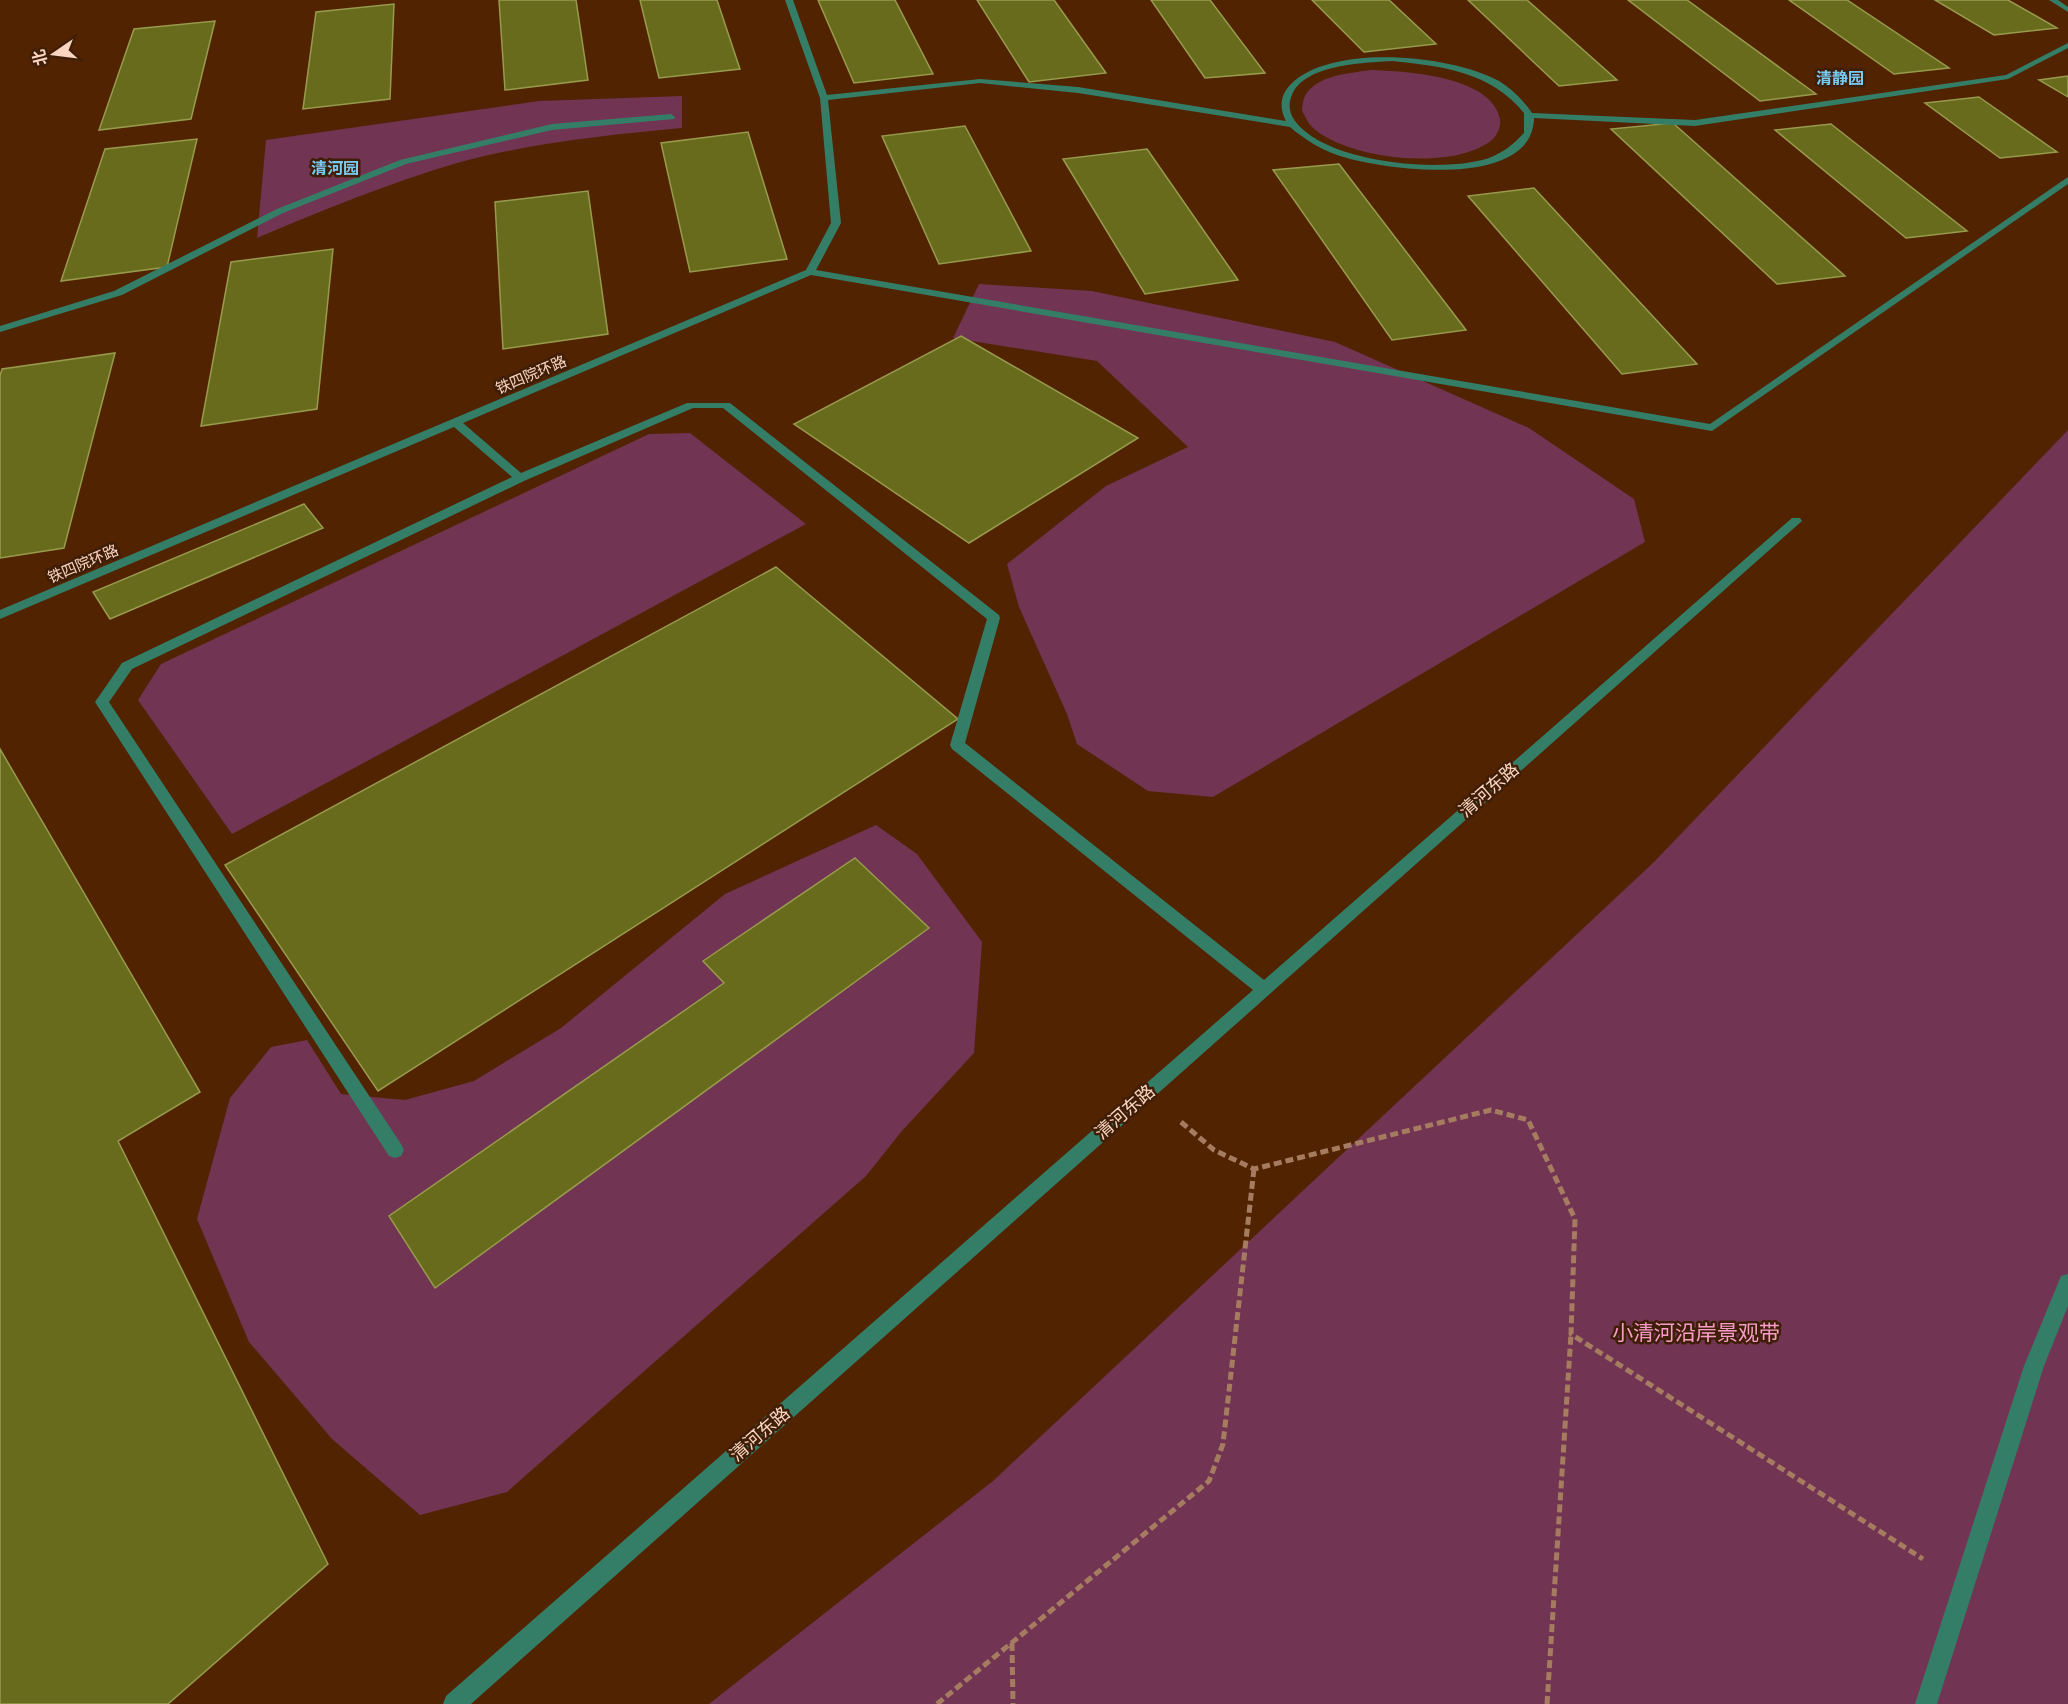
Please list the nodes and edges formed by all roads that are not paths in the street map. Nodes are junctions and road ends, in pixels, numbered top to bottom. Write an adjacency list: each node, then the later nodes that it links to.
1 (789, 0): 5 (street)
2 (2053, 0): 3 (street)
3 (2068, 10)
4 (2068, 45): 6 (street)
5 (824, 98): 8 (street); 10 (street)
6 (1529, 115): 8 (street); 8 (street)
7 (671, 117): 11 (street)
8 (1293, 125)
9 (2068, 180): 10 (street)
10 (810, 272): 12 (street, 铁四院环路)
11 (0, 329)
12 (456, 423): 13 (street); 15 (street, 铁四院环路)
13 (520, 478): 16 (street); 17 (street)
14 (1796, 520): 16 (street, 清河东路)
15 (0, 615)
16 (1263, 989): 19 (street, 清河东路)
17 (394, 1150)
18 (2068, 1283): 20 (street)
19 (454, 1704)
20 (1926, 1704)

